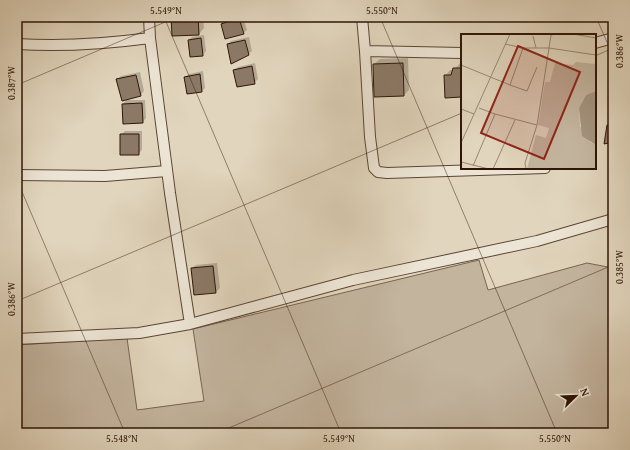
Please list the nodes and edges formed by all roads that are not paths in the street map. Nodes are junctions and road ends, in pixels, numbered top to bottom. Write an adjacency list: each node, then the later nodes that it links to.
1 (149, 17): 3 (street)
2 (362, 17): 7 (street)
3 (150, 38): 6 (street); 10 (street)
4 (613, 38): 5 (street)
5 (596, 42)
6 (17, 44)
7 (365, 51): 8 (street); 9 (street)
8 (461, 53)
9 (519, 169)
10 (167, 171): 11 (street); 13 (street)
11 (17, 174)
12 (613, 219): 13 (street)
13 (190, 324): 14 (street)
14 (17, 339)

